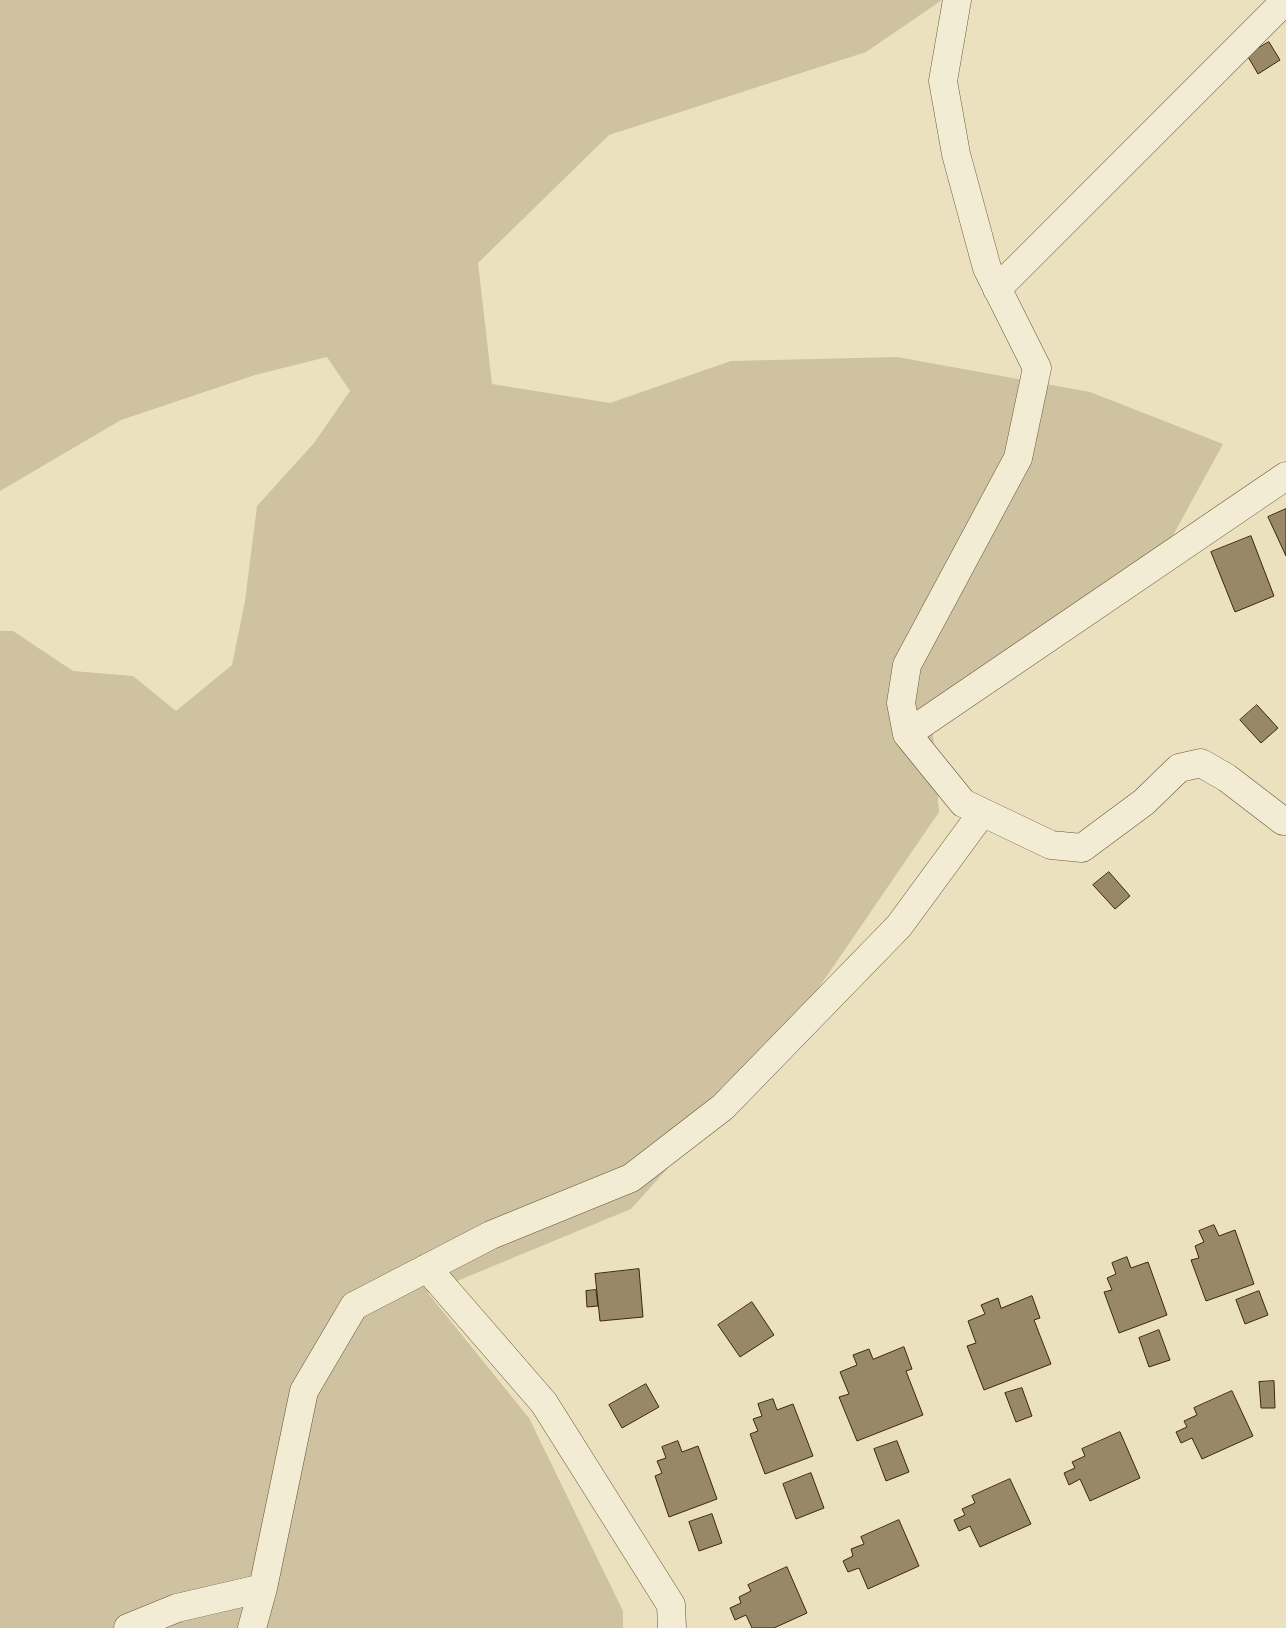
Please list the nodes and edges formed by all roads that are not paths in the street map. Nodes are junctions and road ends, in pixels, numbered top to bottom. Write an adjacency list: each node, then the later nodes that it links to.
1 (957, 0): 3 (street)
2 (1286, 0): 3 (street)
3 (997, 290): 5 (street)
4 (1286, 476): 5 (street)
5 (907, 734): 6 (street)
6 (982, 813): 7 (street); 8 (street)
7 (1286, 821)
8 (427, 1268): 9 (street); 12 (street)
9 (263, 1588): 10 (street); 11 (street)
10 (128, 1628)
11 (252, 1628)
12 (672, 1628)

